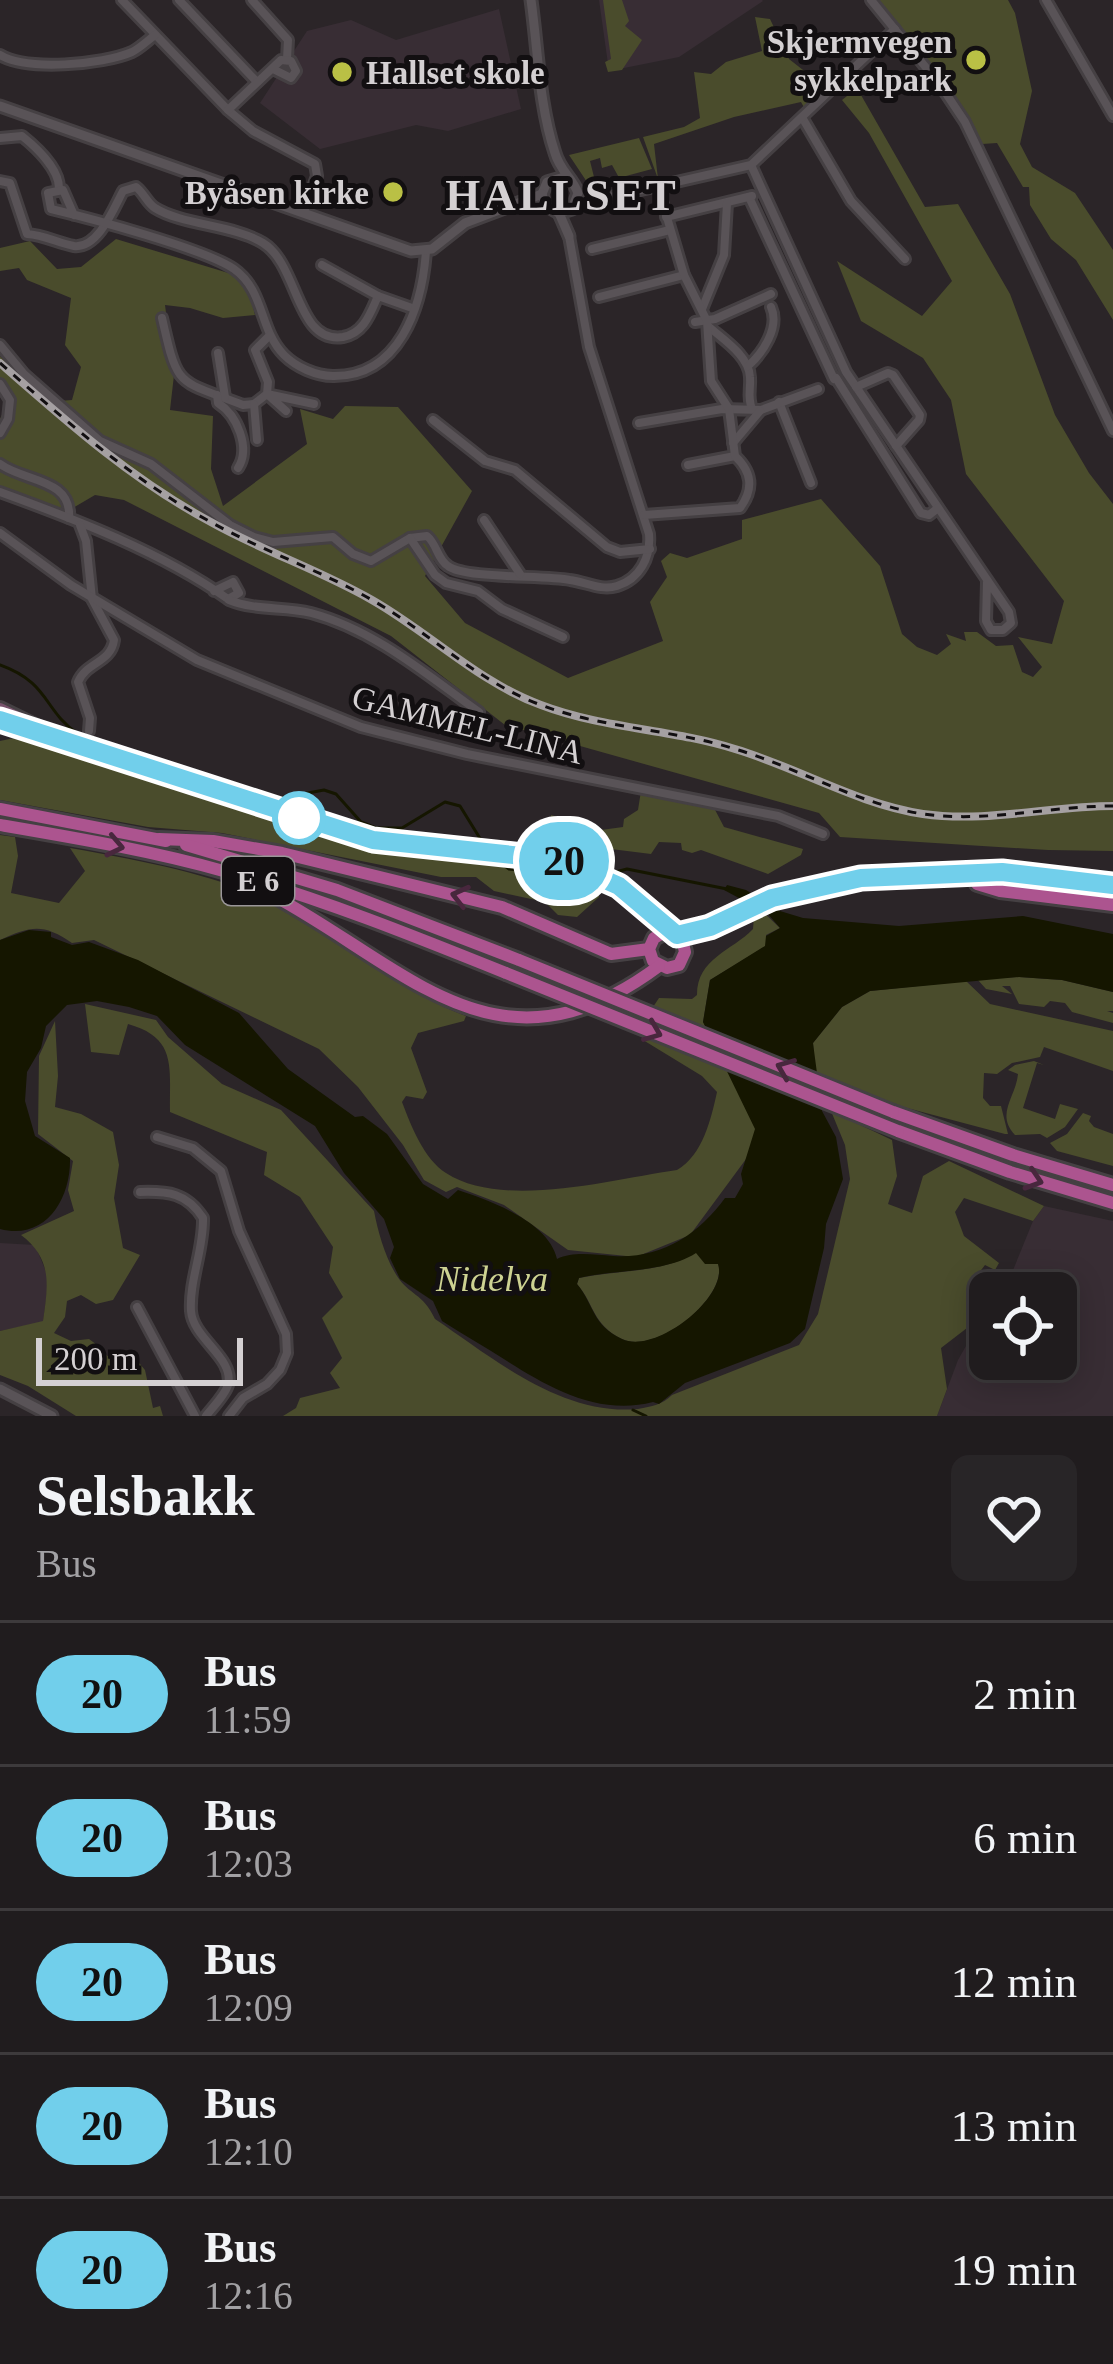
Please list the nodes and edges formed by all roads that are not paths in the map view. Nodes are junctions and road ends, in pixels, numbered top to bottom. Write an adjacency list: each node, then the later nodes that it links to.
1 (122, 0): 8 (street)
2 (179, 0): 12 (street)
3 (252, 0): 10 (street)
4 (531, 0): 19 (street)
5 (871, 0): 7 (street)
6 (1046, 0): 15 (street)
7 (895, 29): 16 (street); 68 (street)
8 (155, 35): 9 (street); 14 (street)
9 (0, 55)
10 (287, 59): 11 (street); 11 (street)
11 (273, 69): 12 (street)
12 (257, 82): 14 (street)
13 (0, 106): 30 (street)
14 (228, 110): 30 (street)
15 (1113, 116)
16 (803, 119): 18 (street); 38 (street)
17 (0, 138): 22 (street)
18 (751, 165): 21 (street); 23 (street)
19 (558, 178): 24 (street); 26 (street)
20 (0, 181): 33 (street)
21 (658, 187): 27 (street); 32 (street)
22 (59, 188): 31 (street); 31 (street)
23 (761, 192): 25 (street); 55 (street)
24 (578, 193): 27 (street); 29 (street)
25 (749, 197): 28 (street); 79 (street)
26 (544, 199): 29 (street); 37 (street)
27 (605, 199): 29 (street)
28 (728, 203): 32 (street); 46 (street)
29 (567, 210): 35 (street)
30 (304, 212): 37 (street)
31 (74, 215): 33 (street)
32 (666, 217): 34 (street)
33 (105, 225): 42 (street); 50 (street)
34 (670, 230): 36 (street); 40 (street)
35 (568, 236): 80 (street)
36 (592, 249)
37 (426, 251): 45 (street)
38 (905, 259)
39 (322, 265): 42 (street)
40 (684, 275): 43 (street); 46 (street)
41 (771, 294): 49 (street)
42 (378, 296): 45 (street)
43 (599, 297)
44 (771, 307): 53 (street)
45 (412, 308): 50 (street)
46 (702, 310): 49 (street)
47 (162, 318): 59 (street)
48 (695, 322): 49 (street)
49 (707, 324): 53 (street); 63 (street)
50 (270, 335): 57 (street)
51 (0, 344): 85 (street)
52 (218, 353): 59 (street)
53 (748, 366): 58 (street)
54 (0, 384): 69 (street)
55 (856, 386): 72 (street); 72 (street)
56 (818, 389): 60 (street)
57 (267, 394): 61 (street); 62 (street); 65 (street)
58 (747, 396): 63 (street); 64 (street)
59 (221, 397): 61 (street); 76 (street)
60 (779, 402): 64 (street); 77 (street)
61 (254, 404): 70 (street)
62 (314, 404)
63 (732, 409): 64 (street); 67 (street); 71 (street)
64 (757, 410): 71 (street)
65 (286, 411)
66 (433, 420): 86 (street)
67 (639, 423)
68 (1113, 431)
69 (0, 433)
70 (257, 440)
71 (733, 443): 73 (street)
72 (896, 446): 79 (street)
73 (735, 456): 75 (street); 80 (street)
74 (0, 464): 81 (street)
75 (688, 465)
76 (238, 468)
77 (812, 483)
78 (0, 492): 81 (street)
79 (938, 508): 88 (street)
80 (644, 515): 86 (street)
81 (69, 518): 83 (street)
82 (484, 520): 87 (street)
83 (80, 524): 89 (street); 90 (street)
84 (0, 533): 90 (street, GAMMEL-LINA)
85 (410, 538): 87 (street); 92 (street)
86 (650, 549): 87 (street)
87 (521, 575)
88 (987, 582): 88 (street)
89 (214, 591): 91 (street); 91 (street)
90 (92, 598): 96 (street); 100 (street, GAMMEL-LINA)
91 (228, 599): 94 (street)
92 (563, 638)
93 (0, 708): 97 (main road)
94 (479, 712)
95 (0, 720): 97 (highway)
96 (89, 731)
97 (55, 735): 106 (highway)
98 (0, 808): 101 (highway, E 6)
99 (0, 825): 102 (highway, E 6, one-way to 102)
100 (823, 834)
101 (159, 839): 110 (highway, E 6, one-way to 101); 114 (highway, E 6, one-way to 101, bridge)
102 (228, 872): 112 (highway, E 6); 116 (highway, E 6, one-way to 116, bridge)
103 (953, 877): 104 (highway); 105 (highway); 107 (highway); 108 (highway)
104 (1113, 884)
105 (1113, 894)
106 (639, 903): 109 (highway); 110 (highway)
107 (1113, 905)
108 (710, 927): 109 (highway); 111 (highway)
109 (673, 933): 110 (highway); 111 (highway)
110 (651, 944): 112 (highway)
111 (686, 952): 112 (highway)
112 (659, 966)
113 (157, 1137): 122 (street)
114 (1113, 1185)
115 (140, 1192): 121 (street)
116 (1113, 1203)
117 (136, 1307): 120 (street)
118 (0, 1389): 119 (street)
119 (52, 1416)
120 (195, 1416)
121 (206, 1416)
122 (229, 1416)

